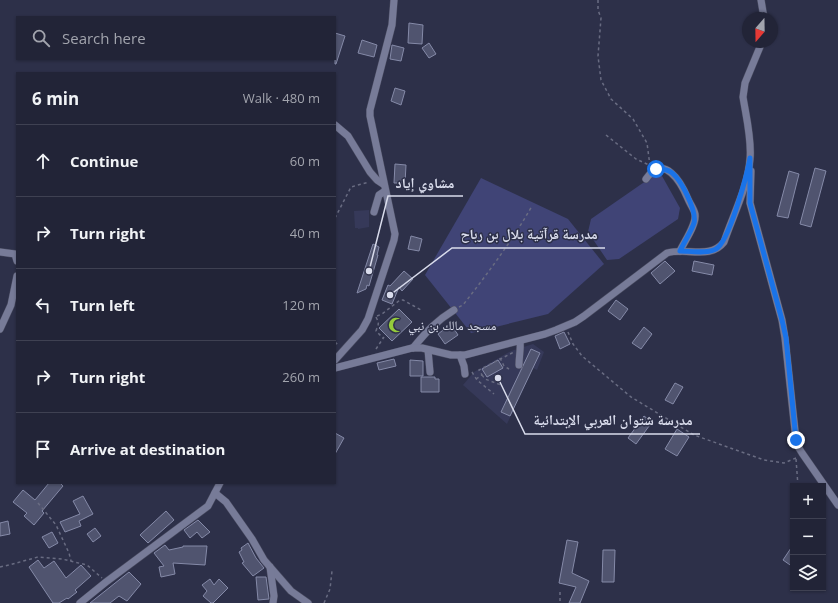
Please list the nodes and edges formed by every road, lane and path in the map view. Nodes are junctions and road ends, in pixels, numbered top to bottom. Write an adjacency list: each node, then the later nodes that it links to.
1 (394, 0): 10 (street)
2 (598, 0): 7 (path)
3 (761, 0): 4 (street)
4 (763, 12)
5 (759, 48): 8 (street)
6 (336, 127): 10 (street)
7 (606, 135)
8 (750, 158): 14 (street); 43 (street)
9 (646, 179): 14 (street)
10 (382, 185): 12 (street); 13 (path); 29 (street)
11 (532, 206): 19 (path)
12 (374, 212)
13 (336, 216)
14 (680, 251): 20 (street)
15 (0, 252): 16 (street)
16 (16, 258)
17 (16, 281): 21 (street)
18 (421, 310): 24 (path)
19 (454, 310): 23 (street)
20 (566, 326): 22 (street); 39 (path)
21 (0, 329)
22 (520, 341): 26 (street); 27 (street)
23 (413, 348): 25 (street); 31 (street)
24 (376, 349)
25 (428, 350): 27 (street); 33 (street)
26 (522, 350): 28 (path); 30 (street)
27 (460, 355): 34 (street)
28 (500, 358): 32 (path); 35 (path)
29 (336, 359)
30 (519, 365)
31 (336, 368)
32 (509, 369)
33 (430, 372)
34 (468, 372): 36 (path)
35 (482, 375): 36 (path); 37 (path)
36 (476, 379): 38 (path)
37 (501, 385)
38 (494, 394)
39 (798, 483)
40 (220, 484): 41 (street)
41 (215, 493): 46 (street); 48 (street)
42 (38, 503): 44 (path)
43 (838, 505)
44 (70, 561): 45 (path); 48 (path)
45 (0, 567)
46 (270, 567): 51 (street); 52 (street)
47 (332, 571): 53 (path)
48 (106, 582): 50 (street)
49 (560, 592): 54 (path)
50 (80, 603)
51 (273, 603)
52 (308, 603)
53 (324, 603)
54 (560, 603)

